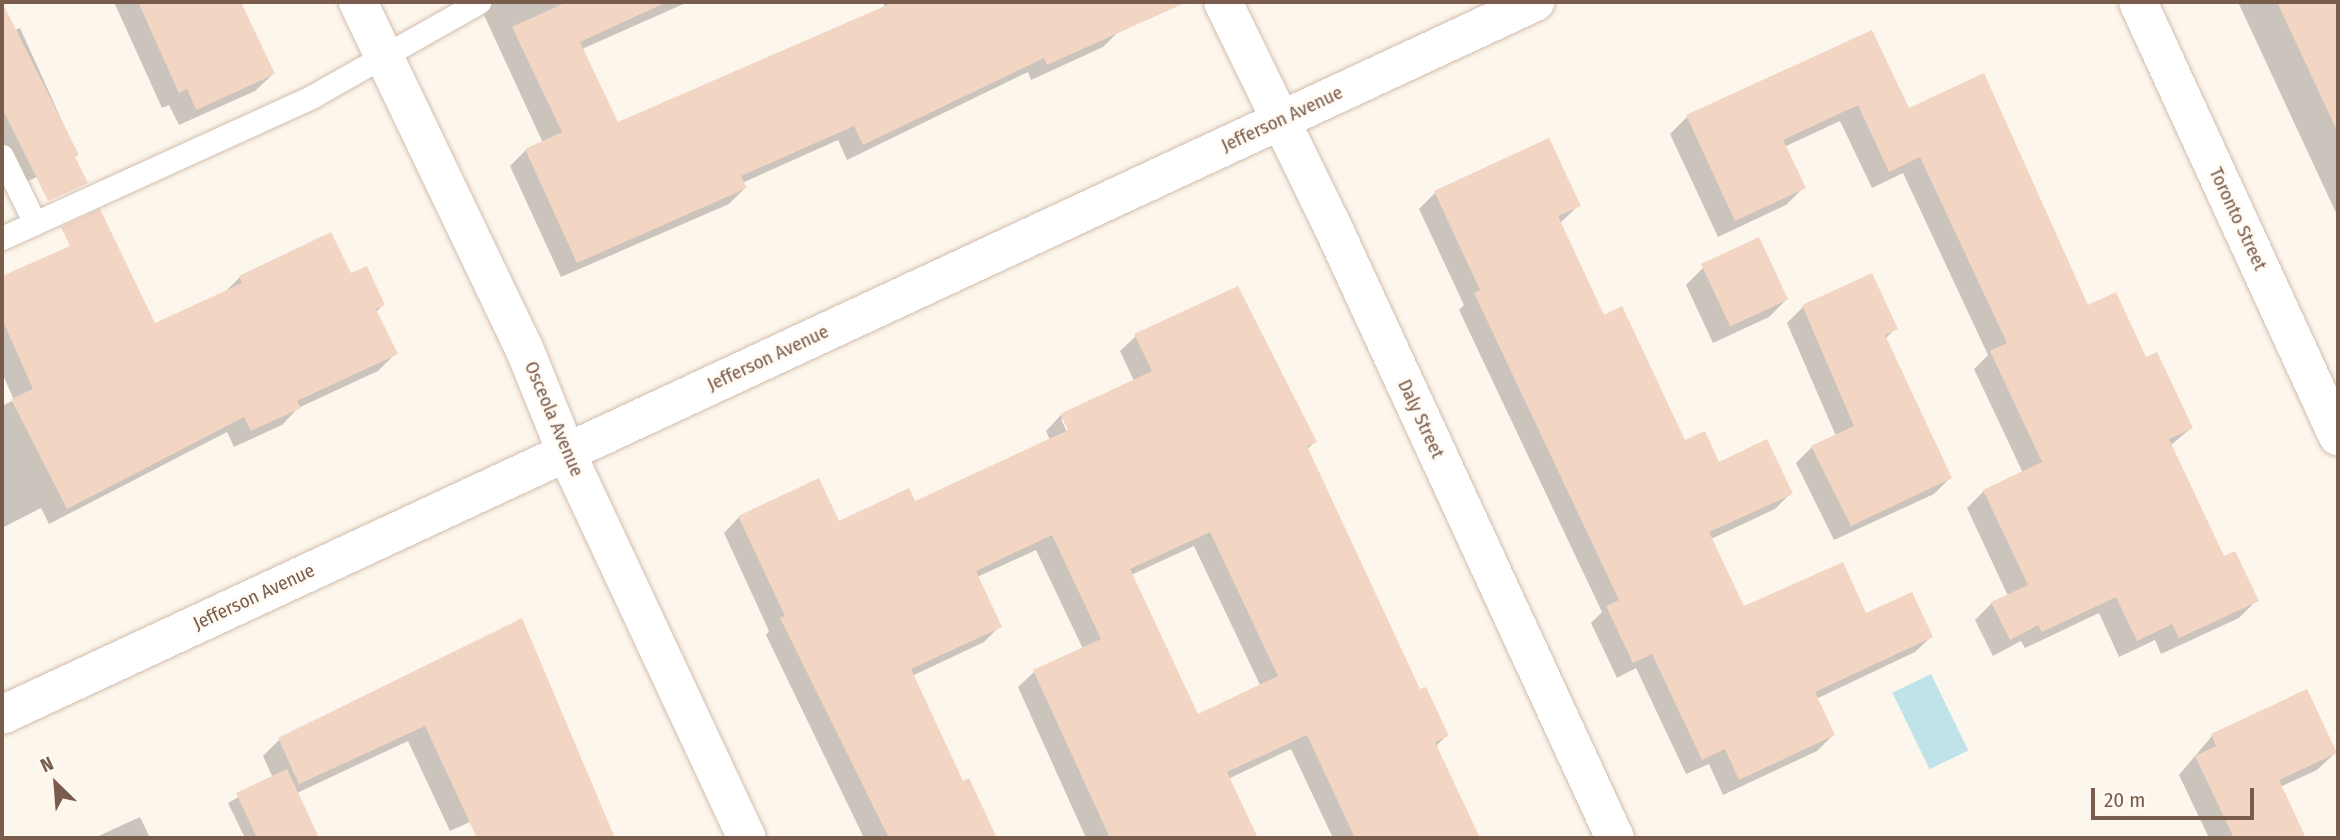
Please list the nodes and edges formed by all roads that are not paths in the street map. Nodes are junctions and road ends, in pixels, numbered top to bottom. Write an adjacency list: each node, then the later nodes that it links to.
1 (358, 2): 6 (street, Osceola Avenue)
2 (479, 2): 6 (lane)
3 (1223, 2): 7 (street, Daly Street)
4 (1535, 2): 7 (street, Jefferson Avenue)
5 (2138, 2): 11 (street, Toronto Street)
6 (383, 56): 9 (lane); 12 (street, Osceola Avenue)
7 (1279, 121): 12 (street, Jefferson Avenue); 15 (street, Daly Street)
8 (2, 156): 9 (lane)
9 (35, 223): 10 (lane)
10 (2, 239)
11 (2334, 418)
12 (566, 452): 13 (street, Jefferson Avenue); 14 (street, Osceola Avenue)
13 (2, 715)
14 (747, 838)
15 (1615, 838)

